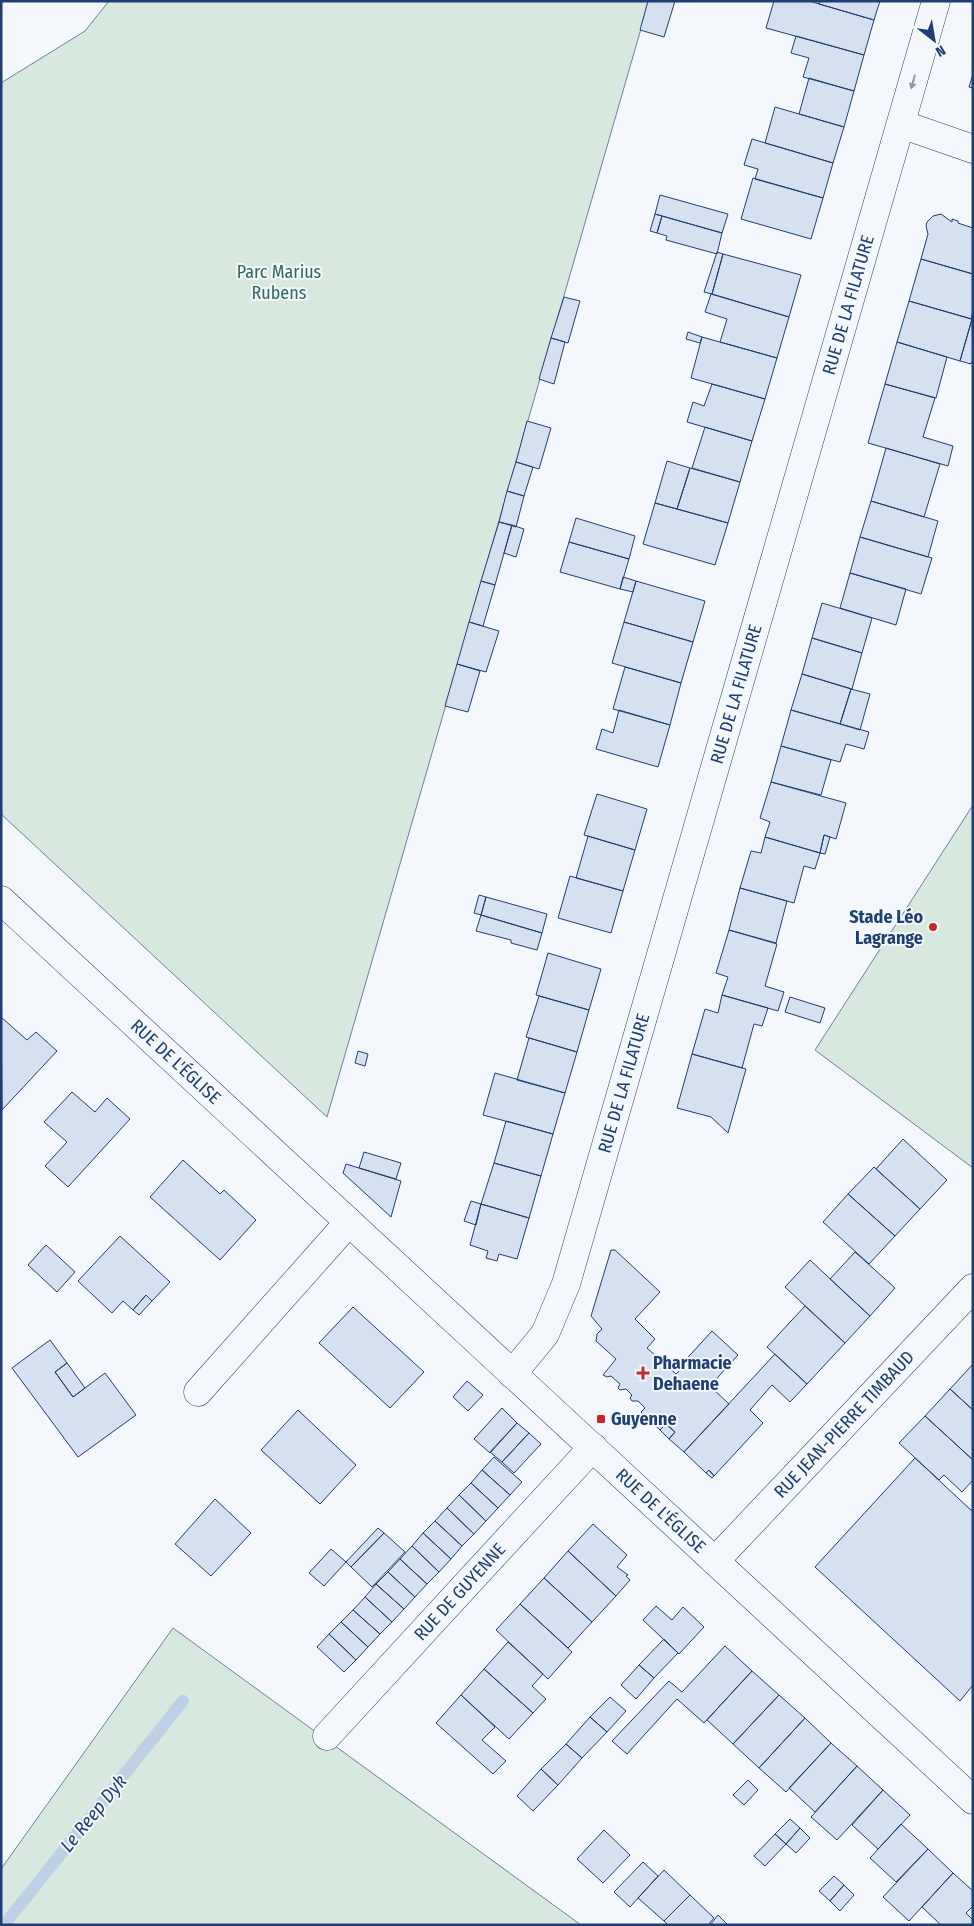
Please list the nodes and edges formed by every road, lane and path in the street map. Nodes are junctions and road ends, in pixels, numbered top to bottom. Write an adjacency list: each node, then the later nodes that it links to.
1 (936, 1): 2 (street, RUE DE LA FILATURE, one-way to 2)
2 (901, 124): 3 (street); 7 (street, RUE DE LA FILATURE)
3 (973, 149)
4 (1, 900): 5 (street, RUE DE L'ÉGLISE)
5 (349, 1222): 7 (street, RUE DE L'ÉGLISE); 8 (street)
6 (973, 1288): 10 (street, RUE JEAN-PIERRE TIMBAUD)
7 (512, 1374): 9 (street, RUE DE L'ÉGLISE)
8 (198, 1392)
9 (593, 1447): 10 (street, RUE DE L'ÉGLISE); 11 (street, RUE DE GUYENNE)
10 (716, 1561): 12 (street, RUE DE L'ÉGLISE)
11 (327, 1736)
12 (973, 1800)

